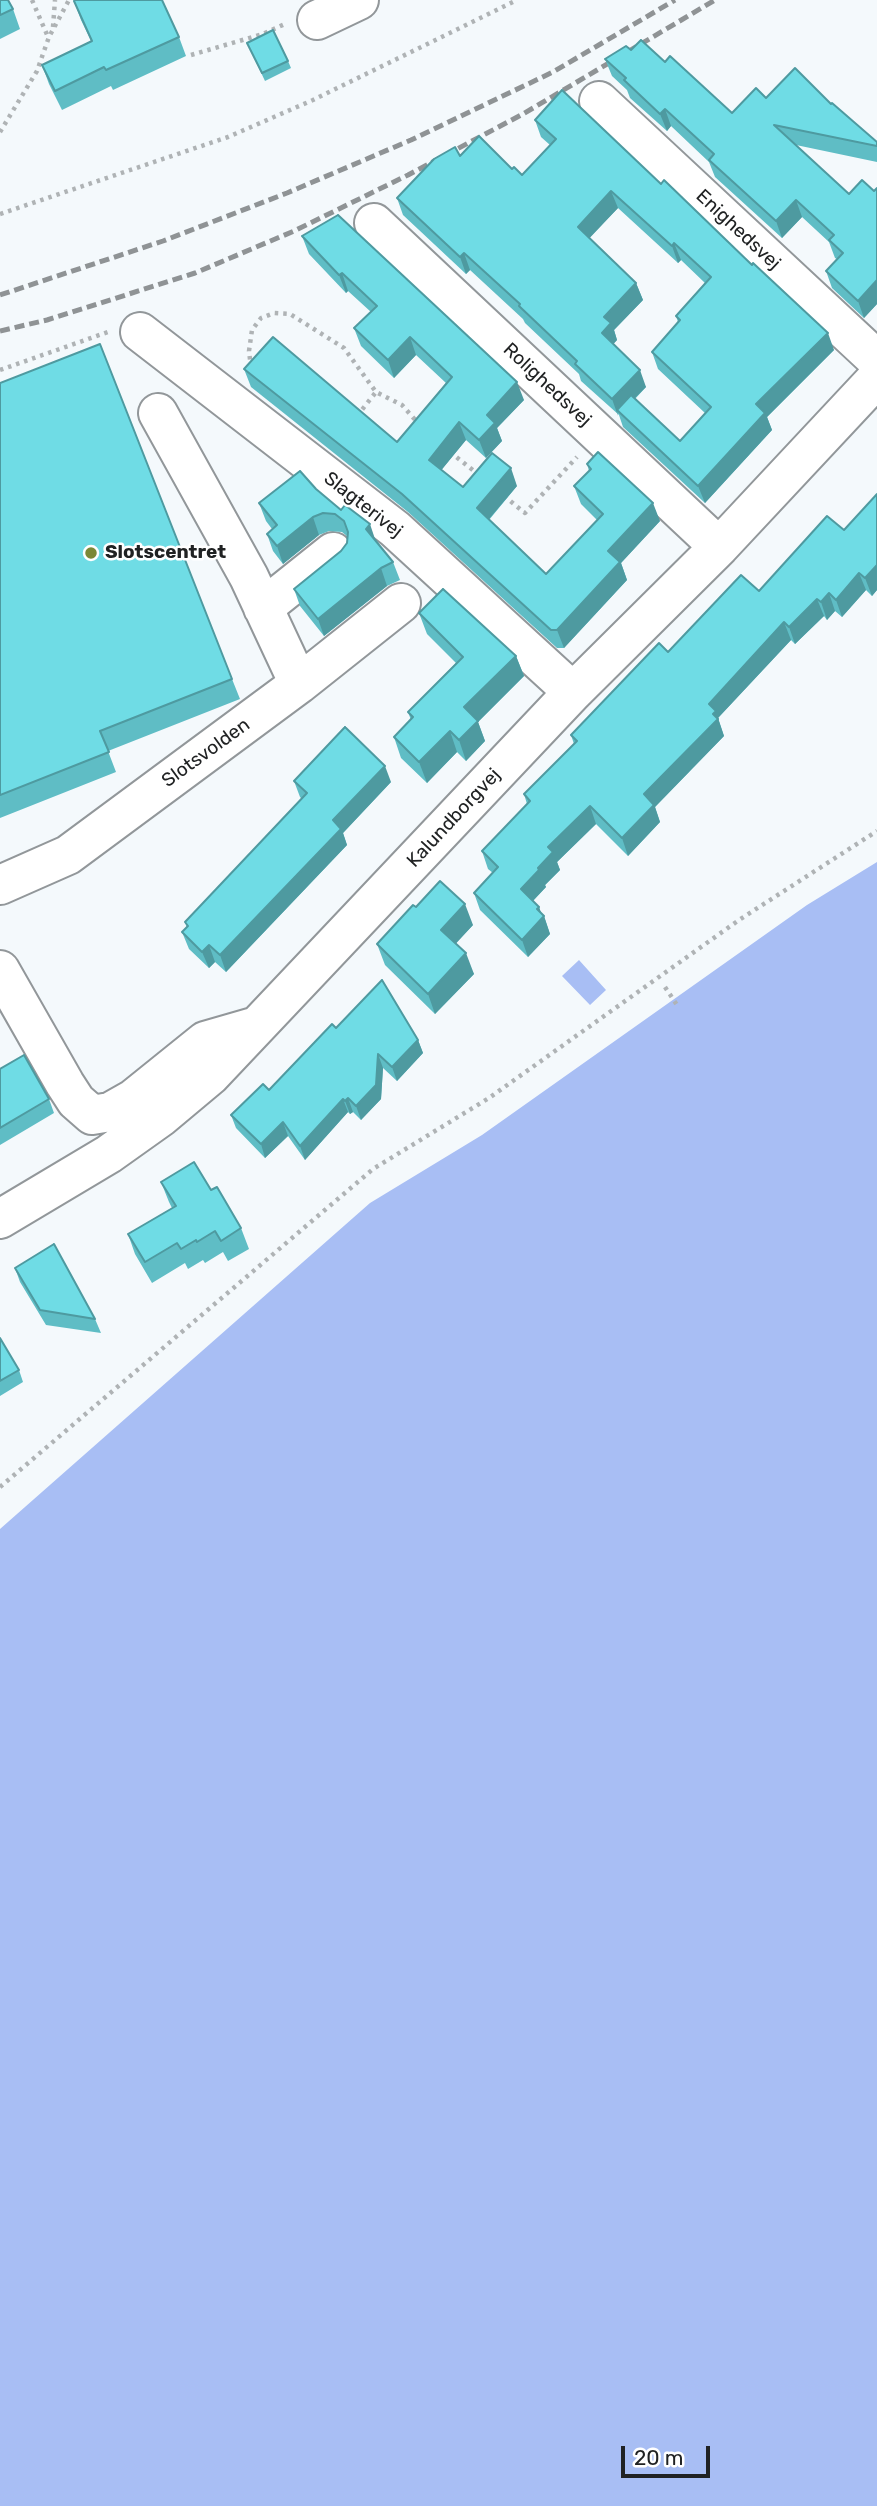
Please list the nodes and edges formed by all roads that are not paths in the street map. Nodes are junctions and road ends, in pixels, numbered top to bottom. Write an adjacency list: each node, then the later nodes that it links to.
1 (359, 0): 2 (street)
2 (303, 21)
3 (599, 101): 6 (street, Enighedsvej)
4 (374, 223): 9 (street, Rolighedsvej)
5 (140, 332): 14 (street, Slagterivej)
6 (877, 360)
7 (877, 378): 9 (street, Kalundborgvej)
8 (158, 413): 12 (street)
9 (719, 547): 14 (street, Kalundborgvej)
10 (334, 552): 12 (street)
11 (401, 603): 13 (street, Slotsvolden)
12 (263, 607): 13 (street)
13 (299, 684): 15 (street, Slotsvolden)
14 (573, 692): 17 (street, Kalundborgvej)
15 (0, 886)
16 (0, 970): 17 (street)
17 (259, 1025): 18 (street, Kalundborgvej)
18 (0, 1219)

